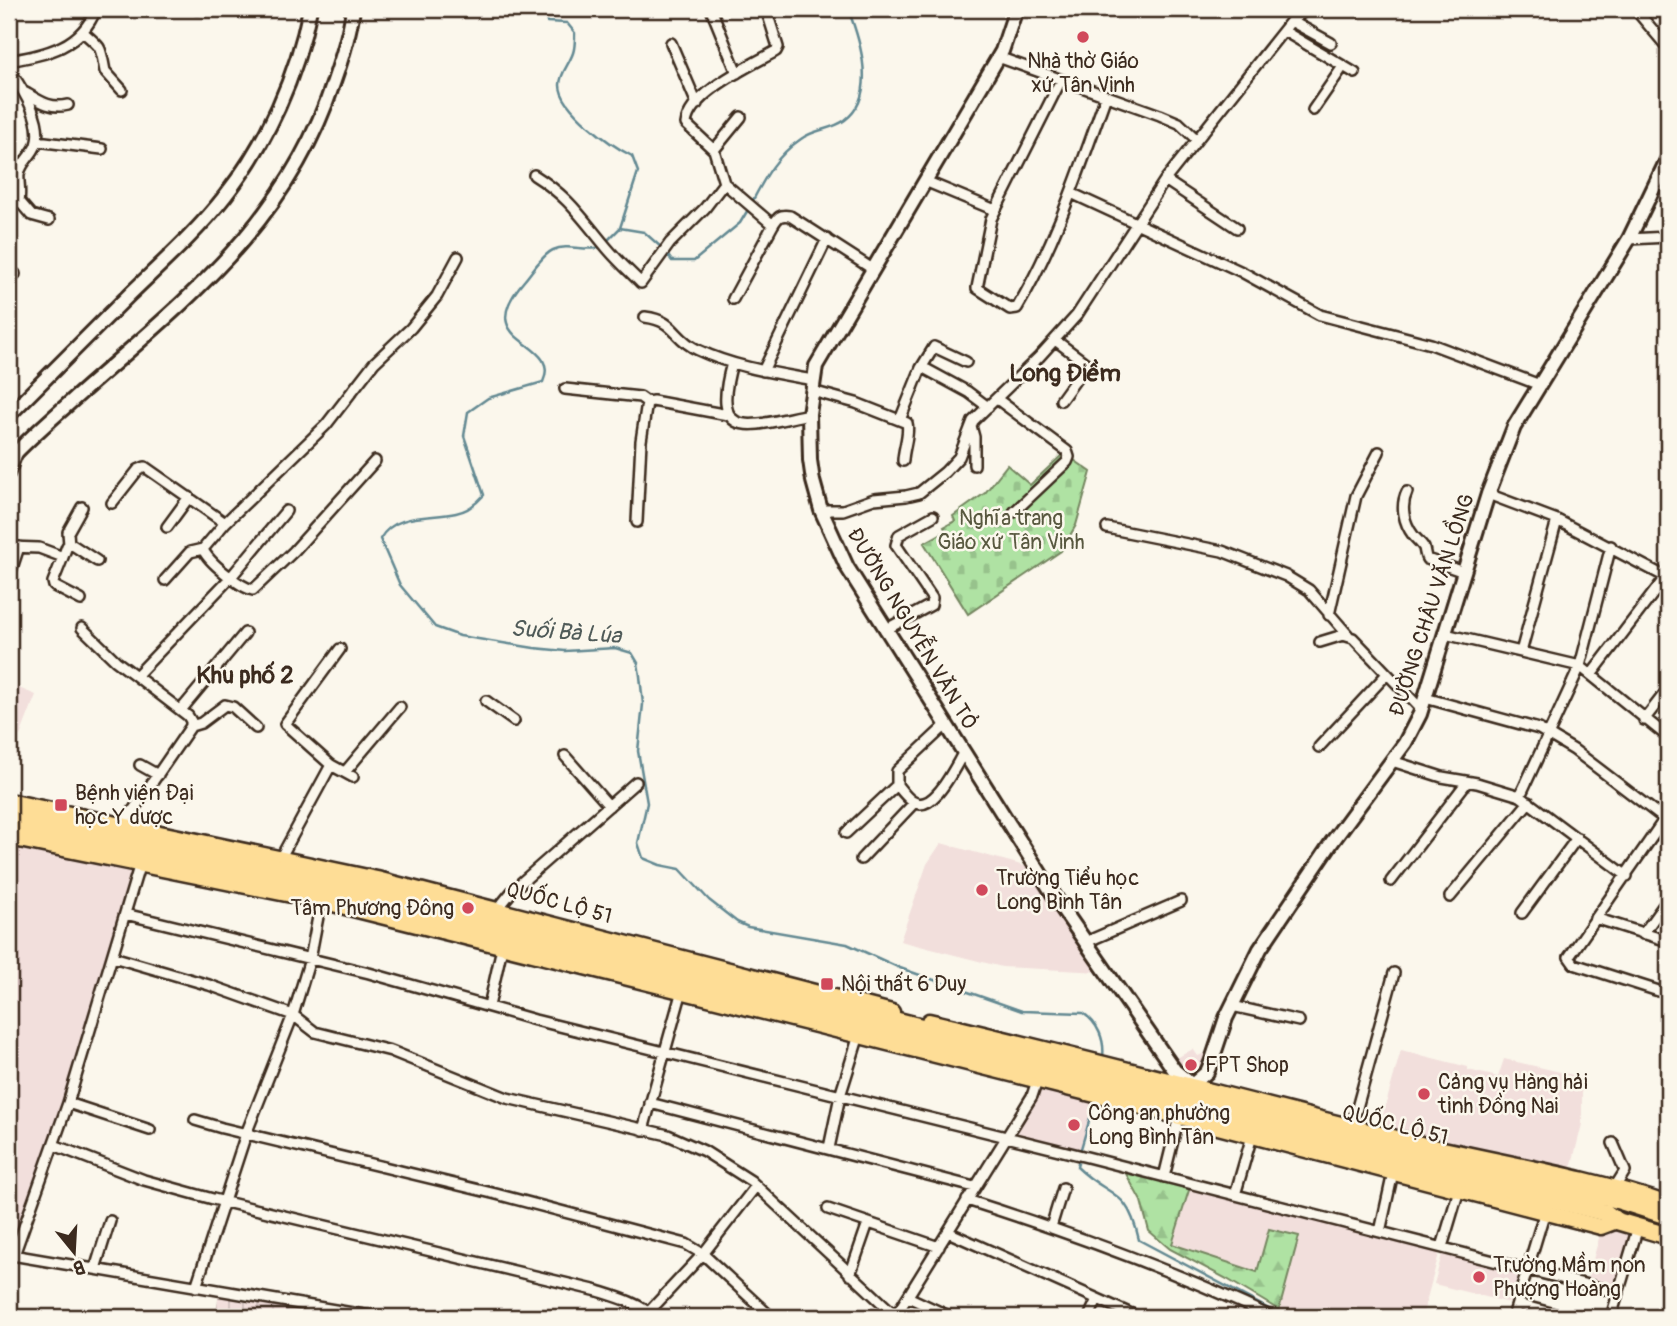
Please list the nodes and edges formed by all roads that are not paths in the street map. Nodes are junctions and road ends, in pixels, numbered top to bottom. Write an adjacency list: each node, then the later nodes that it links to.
1 (96, 9): 11 (street)
2 (310, 9): 65 (street)
3 (354, 9): 69 (street)
4 (711, 9): 19 (street)
5 (1016, 9): 15 (street, ĐƯỜNG NGUYỄN VĂN TỎ)
6 (1307, 9): 9 (street)
7 (1635, 9): 14 (street)
8 (767, 12): 19 (street)
9 (1291, 21): 10 (street); 13 (street)
10 (1284, 31): 17 (street); 30 (street)
11 (83, 32): 16 (street); 23 (street)
12 (671, 43): 26 (street)
13 (1331, 43)
14 (1668, 48)
15 (998, 57): 21 (street); 37 (street, ĐƯỜNG NGUYỄN VĂN TỎ)
16 (9, 61)
17 (1342, 66): 20 (street); 22 (street); 28 (street)
18 (9, 69): 24 (street)
19 (737, 73): 26 (street)
20 (1355, 73)
21 (1061, 80): 25 (street); 40 (street)
22 (1345, 81)
23 (122, 90)
24 (25, 93): 27 (street); 31 (street)
25 (1107, 96): 30 (street); 39 (street)
26 (697, 104): 33 (street)
27 (68, 105)
28 (1313, 110)
29 (741, 117): 33 (street)
30 (1196, 139): 36 (street)
31 (37, 141): 32 (street); 41 (street)
32 (102, 149)
33 (714, 150): 38 (street)
34 (1668, 158): 47 (street, ĐƯỜNG CHÂU VĂN LỒNG)
35 (534, 175): 38 (street)
36 (1165, 180): 42 (street); 44 (street)
37 (925, 181): 40 (street); 49 (street, ĐƯỜNG NGUYỄN VĂN TỎ)
38 (724, 183): 43 (street)
39 (1071, 193): 40 (street); 42 (street)
40 (995, 210)
41 (49, 220)
42 (1137, 222): 52 (street); 57 (street)
43 (773, 225): 46 (street); 50 (street)
44 (1237, 228)
45 (1668, 237): 47 (street)
46 (827, 239): 49 (street); 56 (street)
47 (1629, 239): 57 (street, ĐƯỜNG CHÂU VĂN LỒNG)
48 (457, 257): 87 (street)
49 (874, 270): 58 (street, ĐƯỜNG NGUYỄN VĂN TỎ)
50 (733, 299)
51 (645, 317): 54 (street)
52 (1055, 340): 60 (street); 61 (street)
53 (966, 362): 55 (street)
54 (732, 363): 56 (street); 66 (street)
55 (922, 367): 63 (street); 67 (street)
56 (764, 371): 58 (street)
57 (1540, 385): 77 (street, ĐƯỜNG CHÂU VĂN LỒNG)
58 (813, 386): 64 (street, ĐƯỜNG NGUYỄN VĂN TỎ); 67 (street)
59 (565, 389): 62 (street)
60 (997, 399): 63 (street); 83 (street)
61 (1060, 400)
62 (647, 402): 66 (street); 86 (street)
63 (988, 407): 68 (street)
64 (810, 414): 66 (street); 81 (street, ĐƯỜNG NGUYỄN VĂN TỎ)
65 (9, 415)
66 (728, 415)
67 (900, 420): 73 (street)
68 (971, 426): 74 (street); 81 (street)
69 (18, 450): 71 (street); 75 (street)
70 (1379, 452): 102 (street)
71 (9, 460)
72 (375, 461): 98 (street)
73 (904, 461)
74 (974, 465)
75 (9, 475)
76 (1407, 492): 96 (street)
77 (1488, 494): 85 (street); 96 (street, ĐƯỜNG CHÂU VĂN LỒNG)
78 (189, 497): 79 (street); 87 (street); 88 (street)
79 (112, 503)
80 (82, 507): 90 (street)
81 (821, 510): 104 (street, ĐƯỜNG NGUYỄN VĂN TỎ)
82 (286, 511): 98 (street)
83 (1014, 512)
84 (933, 516): 104 (street)
85 (1557, 520): 91 (street); 110 (street)
86 (638, 522)
87 (225, 523): 93 (street)
88 (167, 527)
89 (1107, 528): 102 (street)
90 (69, 545): 94 (street); 95 (street)
91 (1611, 546): 97 (street); 111 (street)
92 (14, 547): 94 (street); 99 (street)
93 (203, 549): 98 (street); 100 (street)
94 (63, 557): 101 (street)
95 (97, 561)
96 (1464, 572): 106 (street, ĐƯỜNG CHÂU VĂN LỒNG)
97 (1667, 576): 113 (street)
98 (231, 577): 114 (street)
99 (9, 578)
100 (166, 580)
101 (81, 600)
102 (1329, 615): 107 (street)
103 (82, 628): 114 (street)
104 (885, 630): 122 (street, ĐƯỜNG NGUYỄN VĂN TỎ)
105 (245, 633): 119 (street)
106 (1445, 634): 110 (street); 117 (street, ĐƯỜNG CHÂU VĂN LỒNG)
107 (1348, 635): 108 (street); 112 (street)
108 (1320, 642)
109 (340, 649): 132 (street)
110 (1521, 652): 111 (street)
111 (1580, 666): 113 (street); 125 (street)
112 (1387, 674): 117 (street); 127 (street)
113 (1591, 675): 120 (street)
114 (136, 676): 119 (street)
115 (1668, 689): 120 (street)
116 (486, 701): 121 (street)
117 (1423, 704): 125 (street); 130 (street, ĐƯỜNG CHÂU VĂN LỒNG)
118 (400, 706): 132 (street)
119 (180, 710): 123 (street)
120 (1644, 720): 126 (street)
121 (514, 721)
122 (946, 725): 128 (street, ĐƯỜNG NGUYỄN VĂN TỎ); 136 (street)
123 (191, 726): 124 (street); 133 (street)
124 (256, 728)
125 (1548, 734): 137 (street); 143 (street)
126 (1668, 737)
127 (1319, 747)
128 (964, 752): 140 (street); 164 (street, ĐƯỜNG NGUYỄN VĂN TỎ)
129 (565, 756): 141 (street)
130 (1392, 761): 135 (street); 172 (street, ĐƯỜNG CHÂU VĂN LỒNG)
131 (139, 765): 133 (street)
132 (331, 765): 149 (street)
133 (158, 775): 145 (street)
134 (636, 782): 141 (street)
135 (1466, 782): 137 (street); 153 (street)
136 (897, 785): 140 (street); 146 (street)
137 (1520, 796): 139 (street)
138 (9, 801): 145 (main road, QUỐC LỘ 51)
139 (1529, 802): 148 (street); 155 (street)
140 (914, 803): 150 (street)
141 (609, 806): 160 (street)
142 (9, 812): 145 (highway, QUỐC LỘ 51)
143 (1667, 818): 152 (street)
144 (9, 827): 151 (highway, QUỐC LỘ 51)
145 (120, 830): 149 (main road, QUỐC LỘ 51); 154 (highway, QUỐC LỘ 51)
146 (846, 834)
147 (9, 838): 151 (main road, QUỐC LỘ 51)
148 (1577, 838): 152 (street); 158 (street)
149 (281, 857): 154 (main road, QUỐC LỘ 51)
150 (861, 859)
151 (141, 860): 154 (highway, QUỐC LỘ 51); 159 (street)
152 (1627, 876): 161 (street)
153 (1391, 881)
154 (324, 884): 160 (highway, QUỐC LỘ 51); 163 (highway, QUỐC LỘ 51); 167 (street)
155 (1450, 897)
156 (1668, 899): 162 (street)
157 (1181, 901): 164 (street)
158 (1522, 913)
159 (125, 914): 166 (street); 167 (street)
160 (495, 914): 177 (highway, QUỐC LỘ 51)
161 (1595, 918): 162 (street); 170 (street)
162 (1643, 934): 165 (street)
163 (504, 941): 169 (highway, QUỐC LỘ 51); 171 (street)
164 (1086, 942): 183 (street, ĐƯỜNG NGUYỄN VĂN TỎ)
165 (1668, 942)
166 (113, 957): 173 (street); 181 (street)
167 (310, 959): 171 (street); 173 (street)
168 (1394, 973): 185 (street)
169 (683, 987): 175 (highway, QUỐC LỘ 51); 176 (street)
170 (1668, 994)
171 (489, 1006): 176 (street)
172 (1231, 1006): 174 (street); 183 (street, ĐƯỜNG CHÂU VĂN LỒNG)
173 (293, 1016): 187 (street); 188 (street)
174 (1299, 1021)
175 (860, 1031): 177 (highway, QUỐC LỘ 51); 180 (street)
176 (664, 1052): 180 (street); 182 (street)
177 (1041, 1064): 178 (highway, QUỐC LỘ 51); 178 (main road, QUỐC LỘ 51); 190 (street)
178 (1092, 1077): 179 (highway); 179 (main road)
179 (1111, 1082): 183 (highway, QUỐC LỘ 51); 183 (main road, QUỐC LỘ 51)
180 (840, 1096): 190 (street); 193 (street)
181 (68, 1103): 186 (street); 192 (street)
182 (650, 1103): 187 (street); 193 (street)
183 (1186, 1104): 185 (main road, QUỐC LỘ 51); 189 (main road, QUỐC LỘ 51); 194 (highway, QUỐC LỘ 51); 195 (street); 207 (highway, QUỐC LỘ 51)
184 (195, 1120): 188 (street)
185 (1352, 1126): 198 (main road, QUỐC LỘ 51)
186 (150, 1130)
187 (643, 1130): 196 (street)
188 (246, 1134): 203 (street); 219 (street)
189 (1252, 1136): 194 (main road, QUỐC LỘ 51); 201 (street)
190 (1005, 1137): 195 (street); 197 (street)
191 (1613, 1143): 198 (street)
192 (54, 1145): 203 (street); 218 (street)
193 (828, 1148): 197 (street)
194 (1395, 1166): 200 (main road, QUỐC LỘ 51); 209 (highway, QUỐC LỘ 51); 214 (street)
195 (1164, 1177): 201 (street)
196 (756, 1186): 219 (street); 222 (street)
197 (974, 1187): 202 (street)
198 (1615, 1187): 204 (main road, QUỐC LỘ 51)
199 (1063, 1188): 211 (street)
200 (1459, 1190): 206 (main road, QUỐC LỘ 51); 217 (street)
201 (1235, 1195): 214 (street)
202 (967, 1200): 211 (street); 213 (street)
203 (223, 1201): 223 (street); 228 (street)
204 (1668, 1204)
205 (828, 1209): 210 (street)
206 (1545, 1212): 209 (main road, QUỐC LỘ 51); 221 (street)
207 (1668, 1216)
208 (110, 1221): 220 (street)
209 (1617, 1221): 212 (highway, QUỐC LỘ 51)
210 (868, 1223): 216 (street); 222 (street)
211 (1051, 1227): 235 (street)
212 (1638, 1227): 215 (highway, QUỐC LỘ 51); 224 (street)
213 (948, 1232): 216 (street); 226 (street)
214 (1380, 1232): 217 (street)
215 (1668, 1236)
216 (939, 1247): 225 (street)
217 (1443, 1247): 221 (street)
218 (11, 1254): 220 (street)
219 (703, 1254): 228 (street); 230 (street)
220 (95, 1269): 223 (street)
221 (1527, 1269): 224 (street); 227 (street)
222 (850, 1275): 231 (street)
223 (196, 1287): 229 (street)
224 (1619, 1293): 238 (street)
225 (908, 1297): 231 (street); 232 (street)
226 (1097, 1299): 233 (street); 234 (street)
227 (1517, 1304): 236 (street); 237 (street)
228 (649, 1315)
229 (376, 1317)
230 (771, 1317)
231 (895, 1317)
232 (951, 1317)
233 (1089, 1317)
234 (1138, 1317)
235 (1272, 1317)
236 (1514, 1317)
237 (1566, 1317)
238 (1611, 1317)

